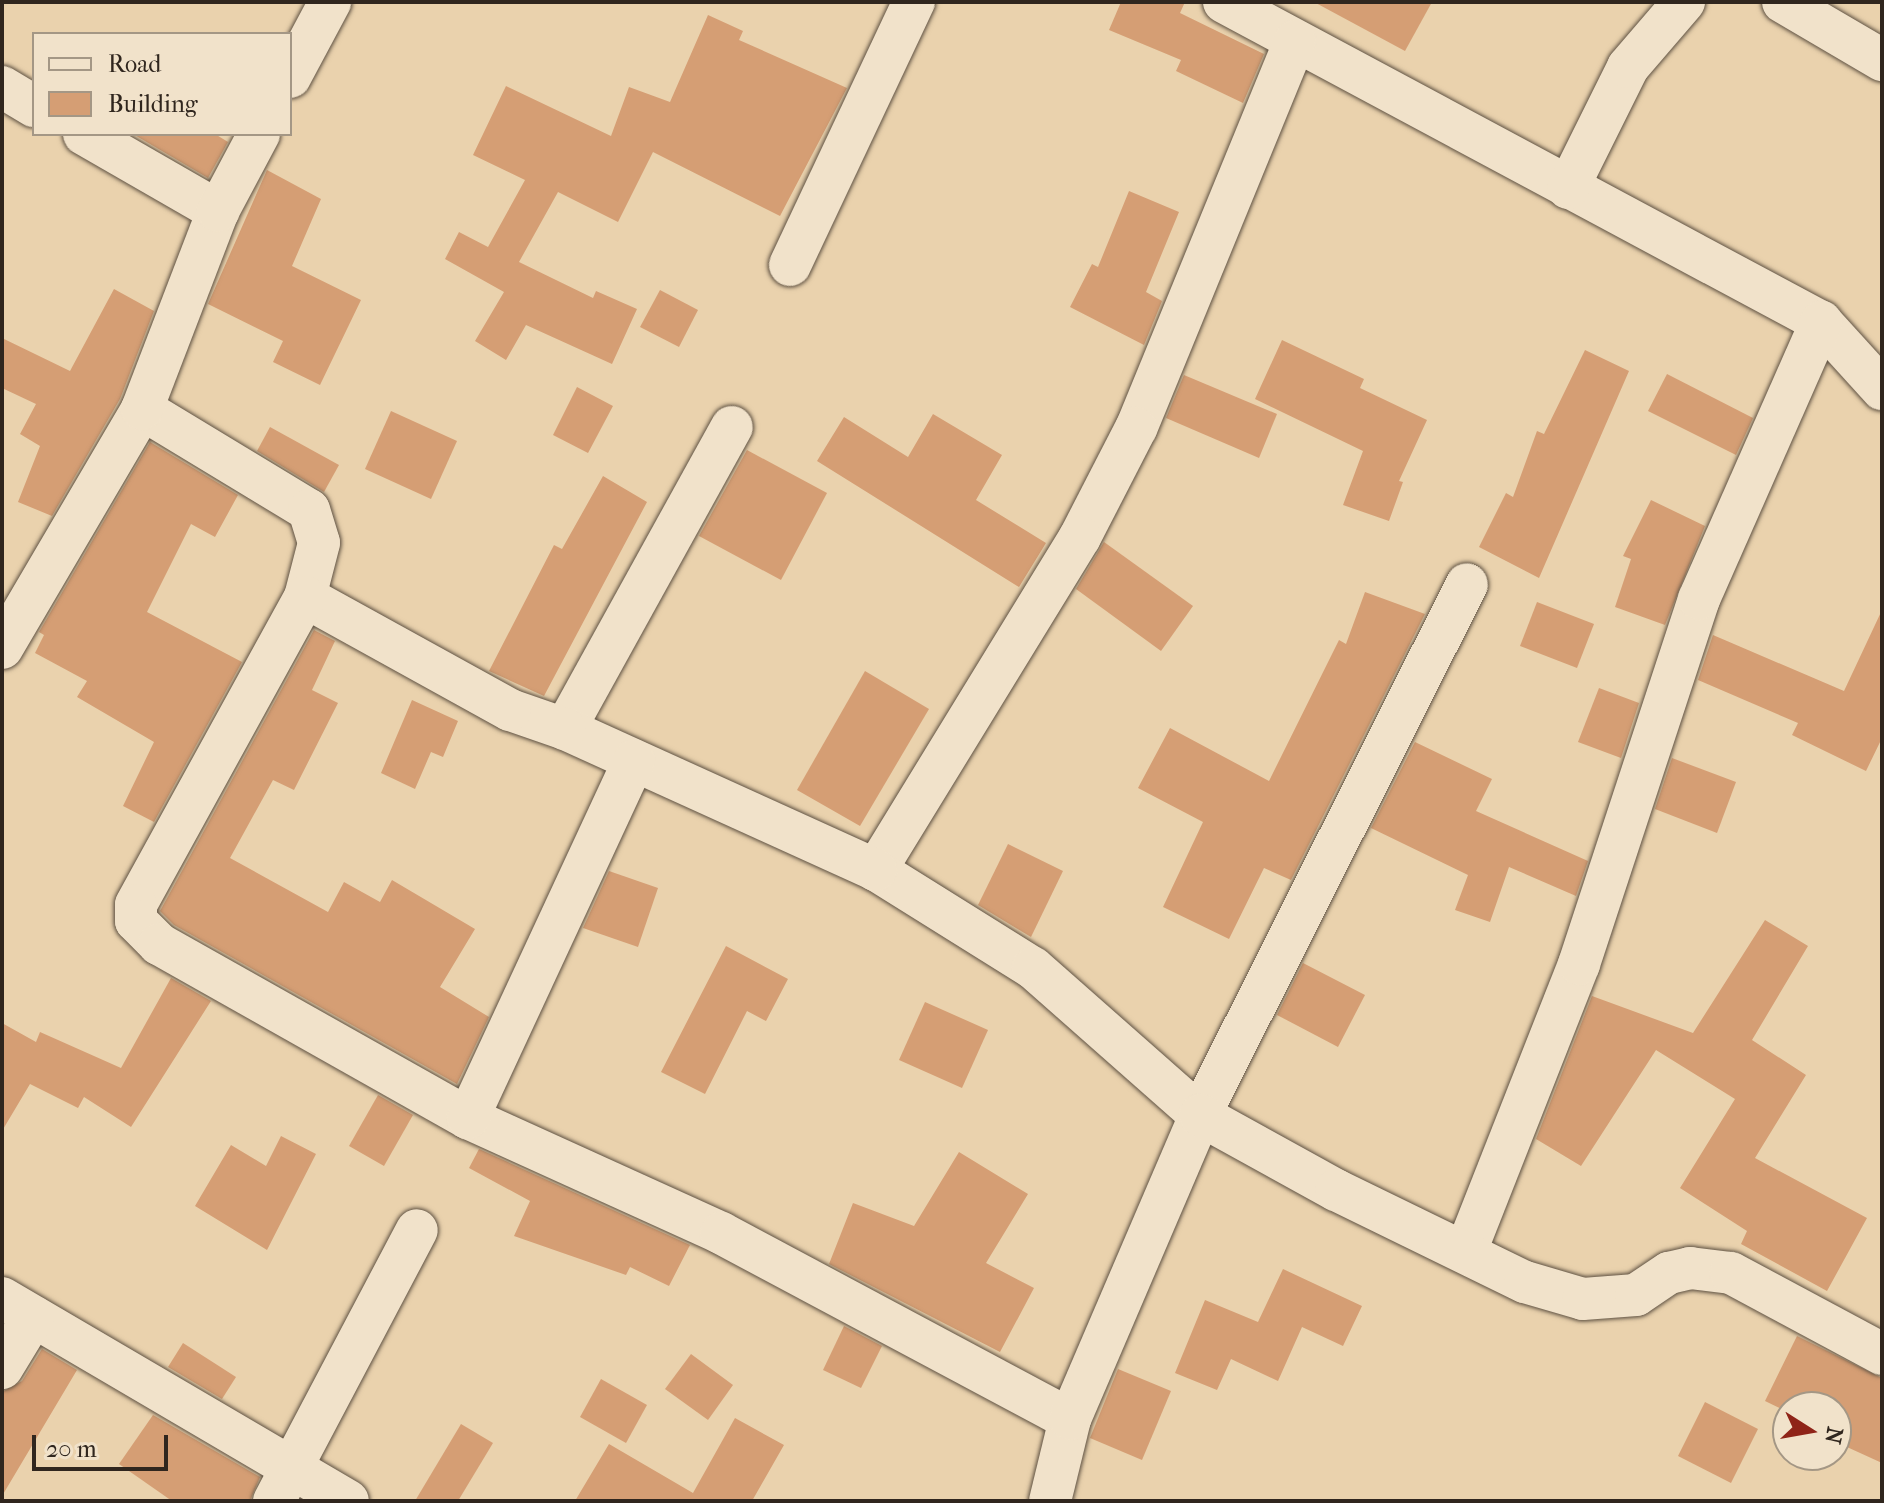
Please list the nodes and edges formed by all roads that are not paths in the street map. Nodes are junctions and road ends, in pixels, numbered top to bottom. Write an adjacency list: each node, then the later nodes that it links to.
1 (330, 2): 8 (street)
2 (914, 2): 15 (street)
3 (1224, 2): 6 (street)
4 (1684, 2): 13 (street)
5 (1783, 2): 7 (street)
6 (1295, 41): 13 (street); 25 (street)
7 (1882, 60)
8 (292, 73)
9 (2, 87): 10 (street)
10 (32, 105)
11 (87, 136): 14 (street)
12 (258, 136): 14 (street)
13 (1568, 188): 16 (street)
14 (218, 211): 18 (street)
15 (790, 265)
16 (1821, 322): 17 (street); 29 (street)
17 (1882, 389)
18 (142, 409): 21 (street); 22 (street)
19 (732, 427): 23 (street)
20 (1467, 584): 26 (street)
21 (305, 597): 23 (street); 27 (street)
22 (2, 648)
23 (565, 729): 24 (street)
24 (634, 761): 25 (street); 27 (street)
25 (876, 870): 26 (street)
26 (1200, 1115): 29 (street); 33 (street)
27 (468, 1118): 33 (street)
28 (417, 1230): 34 (street)
29 (1466, 1251): 31 (street)
30 (18, 1307): 32 (street); 34 (street)
31 (1882, 1354)
32 (2, 1368)
33 (1070, 1419): 37 (street)
34 (294, 1464): 35 (street); 36 (street)
35 (274, 1501)
36 (348, 1501)
37 (1050, 1501)

